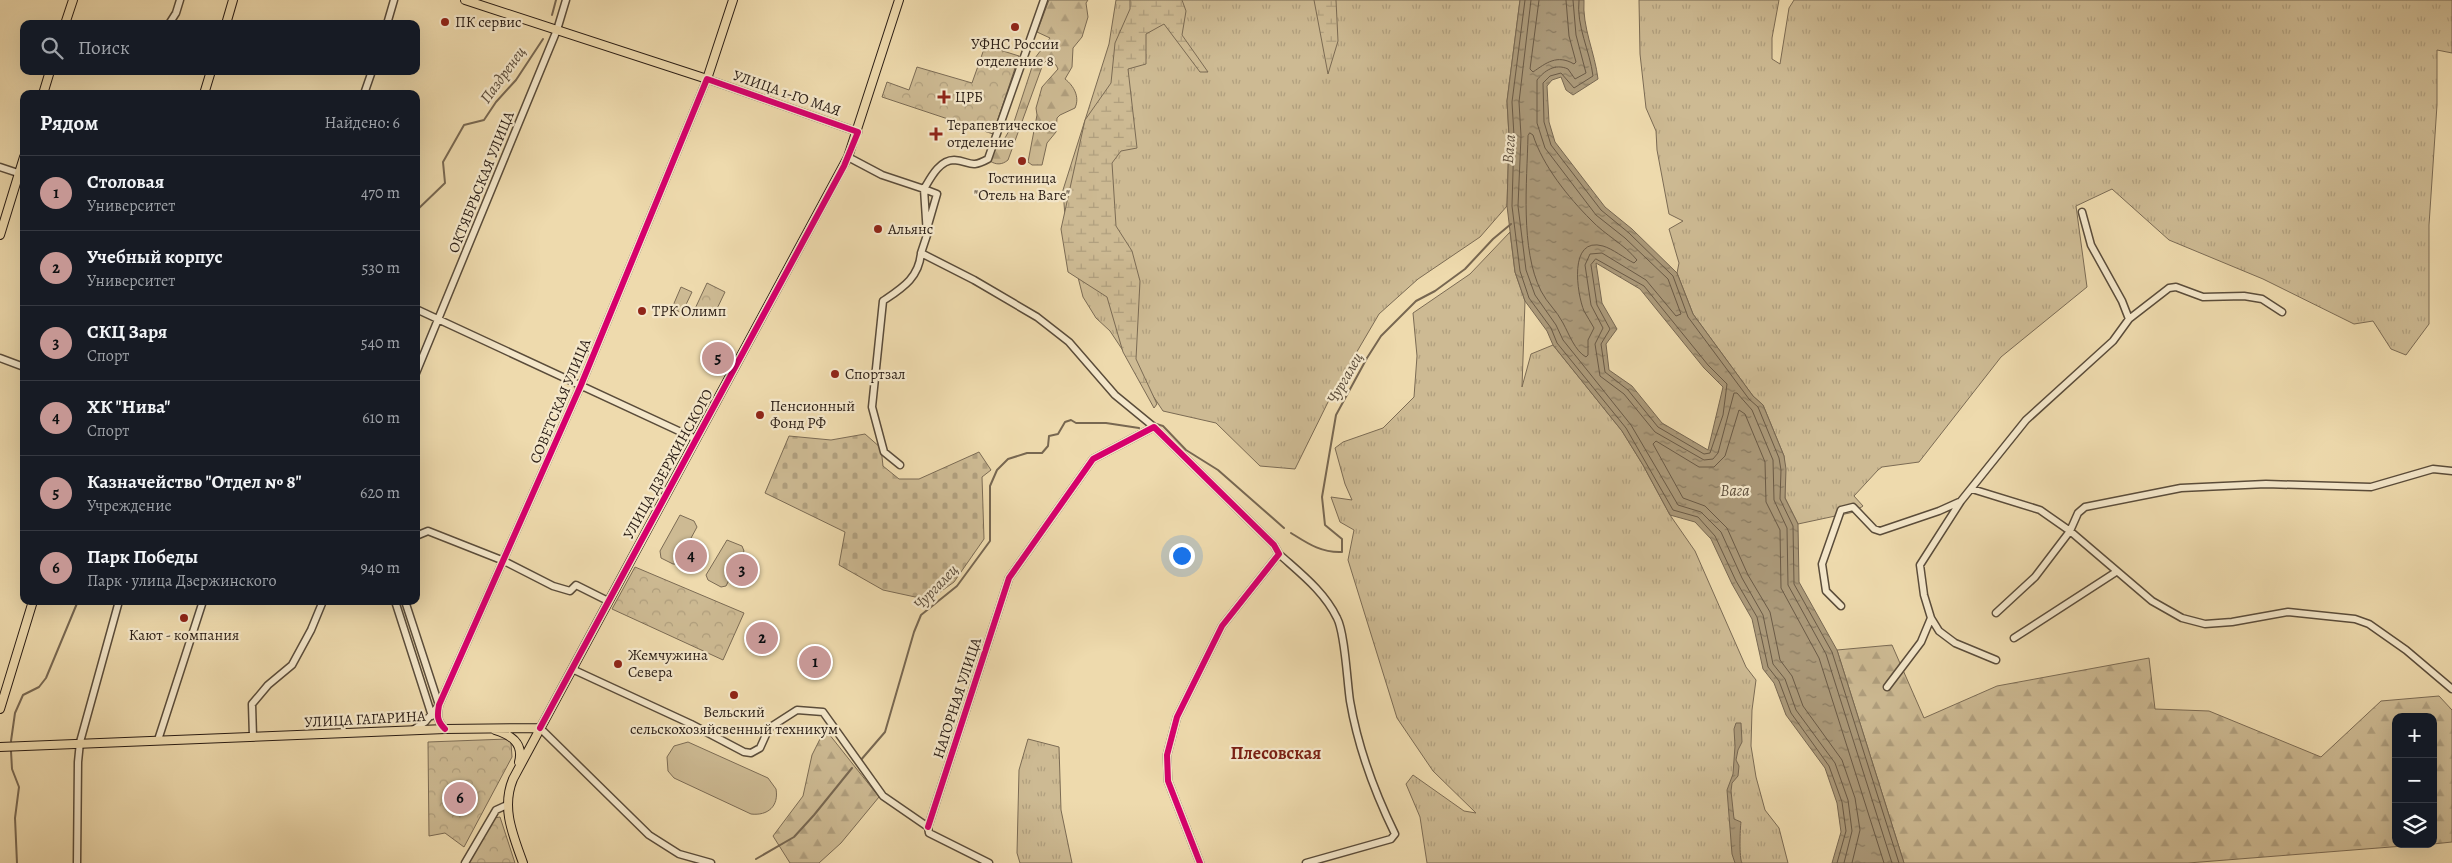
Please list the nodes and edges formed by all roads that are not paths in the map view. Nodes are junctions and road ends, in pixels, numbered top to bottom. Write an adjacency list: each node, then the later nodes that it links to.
1 (73, 0): 10 (main road)
2 (180, 0): 11 (street)
3 (233, 0): 12 (main road)
4 (394, 0): 13 (street)
5 (465, 0): 14 (main road, УЛИЦА 1-ГО МАЯ)
6 (566, 0): 14 (street, ОКТЯБРЬСКАЯ УЛИЦА)
7 (733, 0): 18 (main road, СОВЕТСКАЯ УЛИЦА)
8 (899, 0): 22 (main road, УЛИЦА ДЗЕРЖИНСКОГО)
9 (1044, 0): 27 (street)
10 (66, 20)
11 (171, 20)
12 (227, 20)
13 (388, 20)
14 (556, 30): 18 (main road, УЛИЦА 1-ГО МАЯ); 34 (street, ОКТЯБРЬСКАЯ УЛИЦА)
15 (49, 75): 19 (main road)
16 (210, 75): 20 (main road)
17 (371, 75): 21 (street)
18 (707, 79): 22 (street, УЛИЦА 1-ГО МАЯ); 39 (street, СОВЕТСКАЯ УЛИЦА)
19 (45, 90)
20 (205, 90)
21 (365, 90)
22 (858, 132): 23 (main road, УЛИЦА ДЗЕРЖИНСКОГО)
23 (848, 157): 27 (street); 41 (main road, УЛИЦА ДЗЕРЖИНСКОГО)
24 (0, 167): 25 (street)
25 (20, 174)
26 (20, 177): 30 (main road)
27 (924, 189): 29 (street); 29 (street)
28 (2082, 212): 35 (street)
29 (927, 230): 31 (street)
30 (0, 235)
31 (921, 253): 40 (street); 42 (street)
32 (420, 311): 34 (street)
33 (2282, 312): 35 (street)
34 (438, 318): 37 (street, ОКТЯБРЬСКАЯ УЛИЦА); 39 (street)
35 (2128, 319): 44 (street)
36 (0, 358): 38 (street)
37 (420, 363)
38 (20, 366)
39 (580, 385): 41 (street); 49 (street, СОВЕТСКАЯ УЛИЦА)
40 (1154, 427): 48 (street); 81 (street, НАГОРНАЯ УЛИЦА)
41 (696, 439): 51 (main road, УЛИЦА ДЗЕРЖИНСКОГО)
42 (900, 465)
43 (2452, 471): 46 (street)
44 (1972, 489): 45 (street); 46 (street)
45 (1960, 501): 58 (street); 60 (street)
46 (2070, 531): 50 (street); 59 (street)
47 (420, 534): 49 (street)
48 (1279, 554): 87 (street); 88 (street)
49 (504, 561): 51 (street); 66 (street, СОВЕТСКАЯ УЛИЦА)
50 (2116, 572): 61 (street); 65 (street)
51 (608, 602): 63 (main road, УЛИЦА ДЗЕРЖИНСКОГО)
52 (32, 605): 67 (main road)
53 (118, 605): 76 (street)
54 (202, 605): 75 (street)
55 (321, 605): 74 (street)
56 (396, 605): 68 (street)
57 (406, 605): 66 (street)
58 (1841, 606)
59 (1996, 613)
60 (1931, 618): 62 (street); 64 (street)
61 (2014, 638)
62 (1996, 660)
63 (572, 668): 72 (main road, УЛИЦА ДЗЕРЖИНСКОГО); 81 (street)
64 (1887, 687)
65 (2452, 689)
66 (439, 706): 68 (street, СОВЕТСКАЯ УЛИЦА); 70 (street)
67 (0, 709)
68 (432, 716): 73 (street)
69 (486, 727): 70 (main road, УЛИЦА ГАГАРИНА); 71 (main road, УЛИЦА ГАГАРИНА); 79 (main road)
70 (445, 728): 73 (main road, УЛИЦА ГАГАРИНА)
71 (520, 728): 72 (main road, УЛИЦА ГАГАРИНА); 77 (main road)
72 (540, 728): 77 (main road, УЛИЦА ДЗЕРЖИНСКОГО); 85 (street)
73 (412, 730): 74 (main road, УЛИЦА ГАГАРИНА)
74 (253, 737): 75 (main road, УЛИЦА ГАГАРИНА)
75 (158, 740): 76 (main road, УЛИЦА ГАГАРИНА)
76 (80, 742): 78 (main road, УЛИЦА ГАГАРИНА); 82 (street)
77 (532, 742): 79 (main road, УЛИЦА ДЗЕРЖИНСКОГО)
78 (0, 747)
79 (517, 769): 80 (main road, УЛИЦА ДЗЕРЖИНСКОГО)
80 (507, 805): 83 (street); 84 (main road, УЛИЦА ДЗЕРЖИНСКОГО)
81 (928, 826): 86 (street)
82 (77, 863)
83 (465, 863)
84 (523, 863)
85 (711, 863)
86 (989, 863)
87 (1200, 863)
88 (1306, 863)

